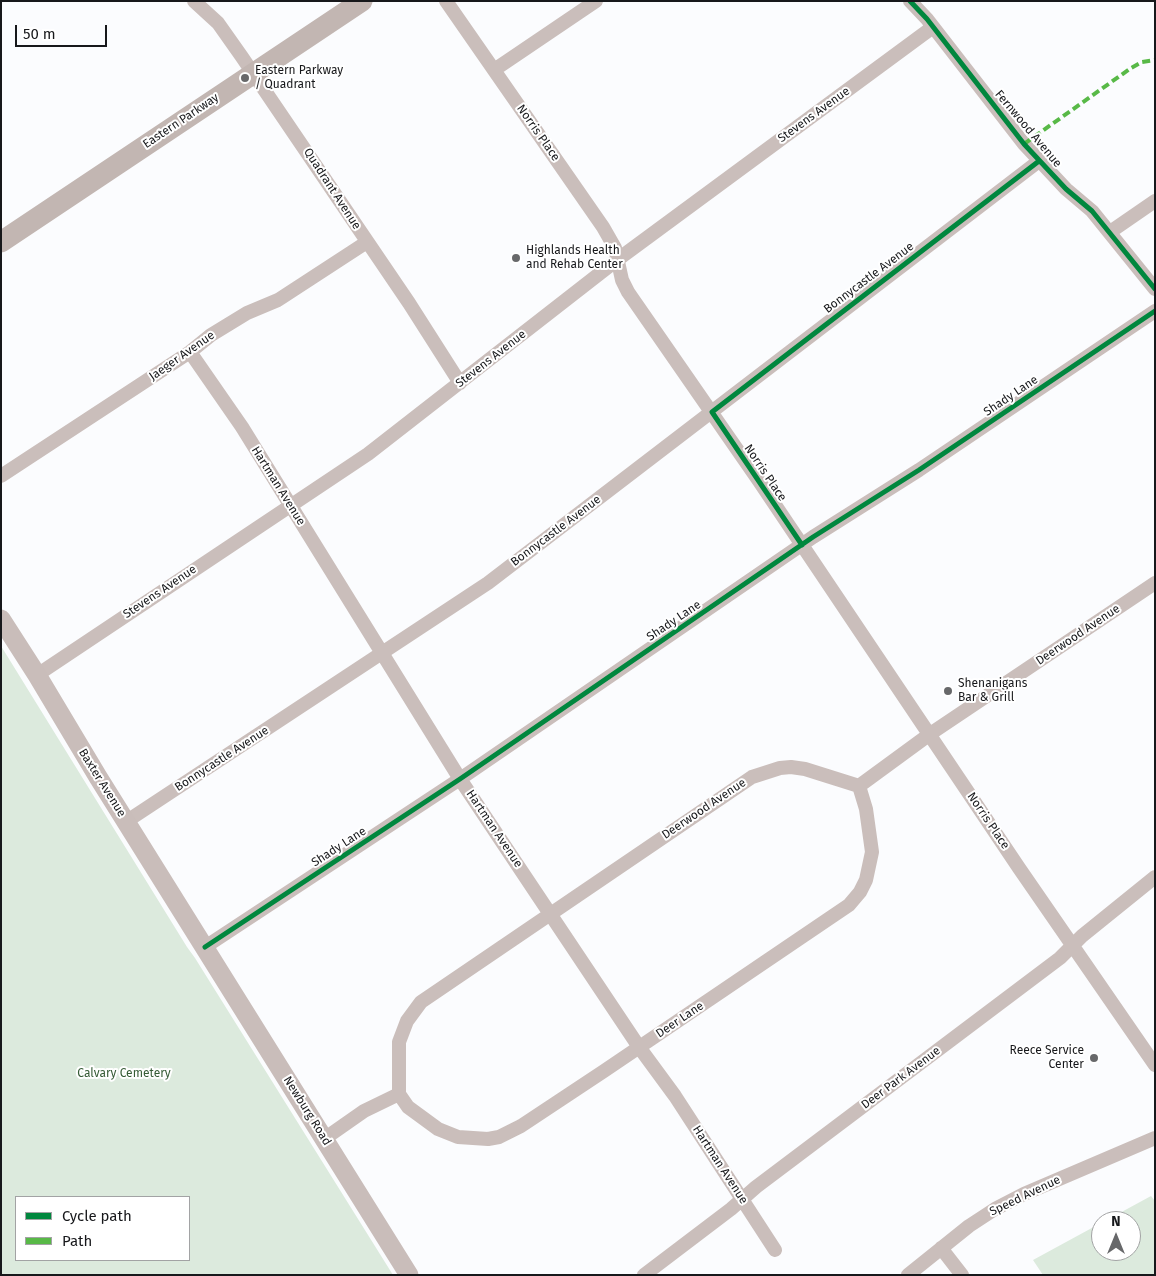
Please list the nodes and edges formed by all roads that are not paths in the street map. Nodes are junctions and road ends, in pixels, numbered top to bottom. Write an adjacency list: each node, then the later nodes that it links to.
1 (194, 1): 8 (street, Quadrant Avenue)
2 (362, 1): 8 (main road, Eastern Parkway)
3 (446, 1): 7 (street, Norris Place)
4 (596, 1): 7 (street)
5 (919, 4): 6 (street, Fernwood Avenue)
6 (934, 27): 9 (street, Fernwood Avenue); 14 (street, Stevens Avenue)
7 (494, 70): 14 (street, Norris Place)
8 (253, 73): 12 (main road, Eastern Parkway); 13 (street, Quadrant Avenue)
9 (1039, 161): 11 (street, Fernwood Avenue); 19 (street, Bonnycastle Avenue)
10 (1155, 201): 11 (street)
11 (1110, 232): 15 (street, Fernwood Avenue)
12 (1, 242)
13 (367, 242): 17 (street, Jaeger Avenue); 18 (street, Quadrant Avenue)
14 (617, 260): 18 (street, Stevens Avenue); 19 (street, Norris Place)
15 (1155, 289)
16 (1155, 311): 22 (street, Shady Lane)
17 (190, 352): 20 (street, Jaeger Avenue); 21 (street, Hartman Avenue)
18 (460, 384): 21 (street, Stevens Avenue)
19 (712, 412): 22 (street, Norris Place); 25 (street, Bonnycastle Avenue)
20 (1, 476)
21 (290, 505): 25 (street, Hartman Avenue); 26 (street, Stevens Avenue)
22 (802, 545): 27 (street, Norris Place); 28 (street, Shady Lane)
23 (1155, 583): 27 (street, Deerwood Avenue)
24 (1, 619): 26 (main road, Baxter Avenue)
25 (382, 653): 28 (street, Hartman Avenue); 30 (street, Bonnycastle Avenue)
26 (37, 675): 30 (main road, Baxter Avenue)
27 (930, 734): 29 (street, Deerwood Avenue); 33 (street, Norris Place)
28 (460, 779): 32 (street, Hartman Avenue); 34 (street, Shady Lane)
29 (858, 786): 32 (street, Deerwood Avenue); 35 (street, Deer Lane)
30 (127, 822): 34 (main road, Baxter Avenue)
31 (1155, 877): 33 (street, Deer Park Avenue)
32 (550, 914): 35 (street, Hartman Avenue); 37 (street, Deerwood Avenue)
33 (1072, 945): 36 (street, Norris Place); 40 (street, Deer Park Avenue)
34 (205, 947): 39 (main road, Newburg Road)
35 (639, 1048): 37 (street, Deer Lane); 40 (street, Hartman Avenue)
36 (1155, 1065)
37 (399, 1094): 39 (street)
38 (1155, 1138): 41 (street, Speed Avenue)
39 (324, 1139): 43 (main road, Newburg Road)
40 (742, 1199): 42 (street, Hartman Avenue); 44 (street, Deer Park Avenue)
41 (941, 1248): 45 (street, Speed Avenue); 46 (street)
42 (774, 1250)
43 (409, 1275)
44 (644, 1275)
45 (908, 1275)
46 (962, 1275)

